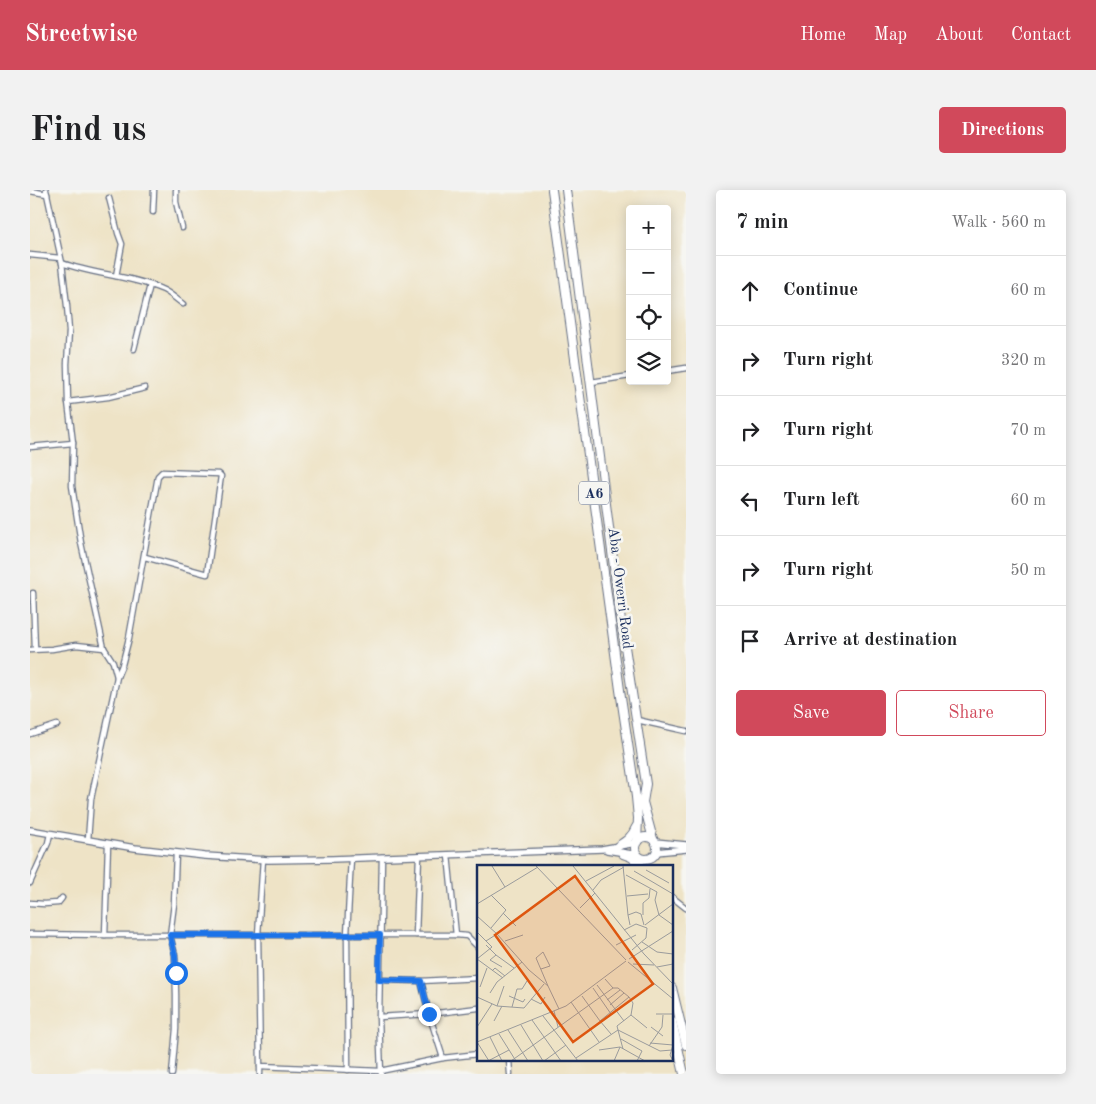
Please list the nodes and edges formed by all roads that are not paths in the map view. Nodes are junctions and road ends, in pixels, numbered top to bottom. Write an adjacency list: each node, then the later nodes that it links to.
1 (154, 190): 8 (street)
2 (176, 190): 9 (street)
3 (552, 190): 24 (highway, Aba - Owerri Road / A6)
4 (566, 190): 19 (highway, Aba - Owerri Road / A6)
5 (30, 191): 6 (street)
6 (47, 192): 11 (street)
7 (109, 198): 12 (street)
8 (153, 212)
9 (182, 228)
10 (30, 255): 11 (street)
11 (61, 260): 12 (street); 21 (street)
12 (116, 276): 13 (street)
13 (150, 285): 14 (street); 15 (street)
14 (184, 304)
15 (134, 349)
16 (686, 368): 17 (street)
17 (671, 370)
18 (626, 377): 19 (street)
19 (591, 382): 25 (highway, Aba - Owerri Road / A6)
20 (145, 388): 21 (street)
21 (68, 402): 22 (street)
22 (73, 443): 23 (street); 28 (street)
23 (30, 447)
24 (596, 509): 25 (highway); 35 (highway, Aba - Owerri Road / A6)
25 (606, 509): 31 (highway, Aba - Owerri Road / A6)
26 (144, 557): 26 (street); 30 (street)
27 (33, 593): 29 (street)
28 (104, 648): 29 (street); 30 (street)
29 (32, 649)
30 (117, 677): 38 (street)
31 (637, 720): 33 (street); 39 (highway, Aba - Owerri Road / A6)
32 (56, 725): 34 (street)
33 (686, 731)
34 (30, 734)
35 (638, 818): 40 (highway, Aba - Owerri Road / A6); 42 (highway)
36 (30, 830): 37 (main road)
37 (50, 834): 38 (main road); 57 (street)
38 (88, 840): 41 (main road)
39 (654, 840): 40 (highway); 43 (main road); 46 (highway, Aba - Owerri Road / A6)
40 (637, 842): 42 (main road); 50 (highway, Aba - Owerri Road / A6)
41 (108, 844): 45 (main road); 63 (street)
42 (618, 846): 44 (main road)
43 (686, 847): 46 (main road)
44 (602, 849): 47 (main road); 48 (main road)
45 (176, 853): 53 (main road); 64 (street)
46 (656, 853): 50 (highway); 56 (highway, Aba - Owerri Road / A6)
47 (623, 854): 50 (main road); 54 (highway)
48 (448, 855): 49 (main road); 69 (street)
49 (419, 856): 51 (main road); 68 (street)
50 (639, 856): 55 (highway, Aba - Owerri Road / A6)
51 (382, 857): 52 (main road); 67 (street)
52 (351, 858): 53 (main road); 66 (street)
53 (263, 860): 65 (street)
54 (640, 865)
55 (642, 865)
56 (654, 865)
57 (30, 883)
58 (62, 898): 60 (street)
59 (674, 899): 61 (street)
60 (30, 902)
61 (686, 908)
62 (30, 934): 63 (street)
63 (105, 935): 64 (street)
64 (170, 935): 65 (street); 85 (street)
65 (258, 935): 66 (street); 82 (street)
66 (347, 935): 67 (street); 83 (street)
67 (380, 935): 68 (street); 72 (street)
68 (416, 935): 69 (street)
69 (456, 935): 70 (street)
70 (477, 947)
71 (477, 978): 73 (street)
72 (379, 980): 73 (street); 77 (street)
73 (421, 981): 76 (street)
74 (674, 996): 79 (highway)
75 (477, 1008): 76 (street)
76 (429, 1014): 77 (street); 81 (street)
77 (379, 1017): 84 (street)
78 (674, 1030): 87 (highway)
79 (686, 1045)
80 (477, 1054): 81 (street)
81 (443, 1058): 84 (street)
82 (260, 1066): 83 (street); 86 (street)
83 (348, 1070): 84 (street)
84 (381, 1072)
85 (172, 1074)
86 (260, 1074)
87 (684, 1074)

